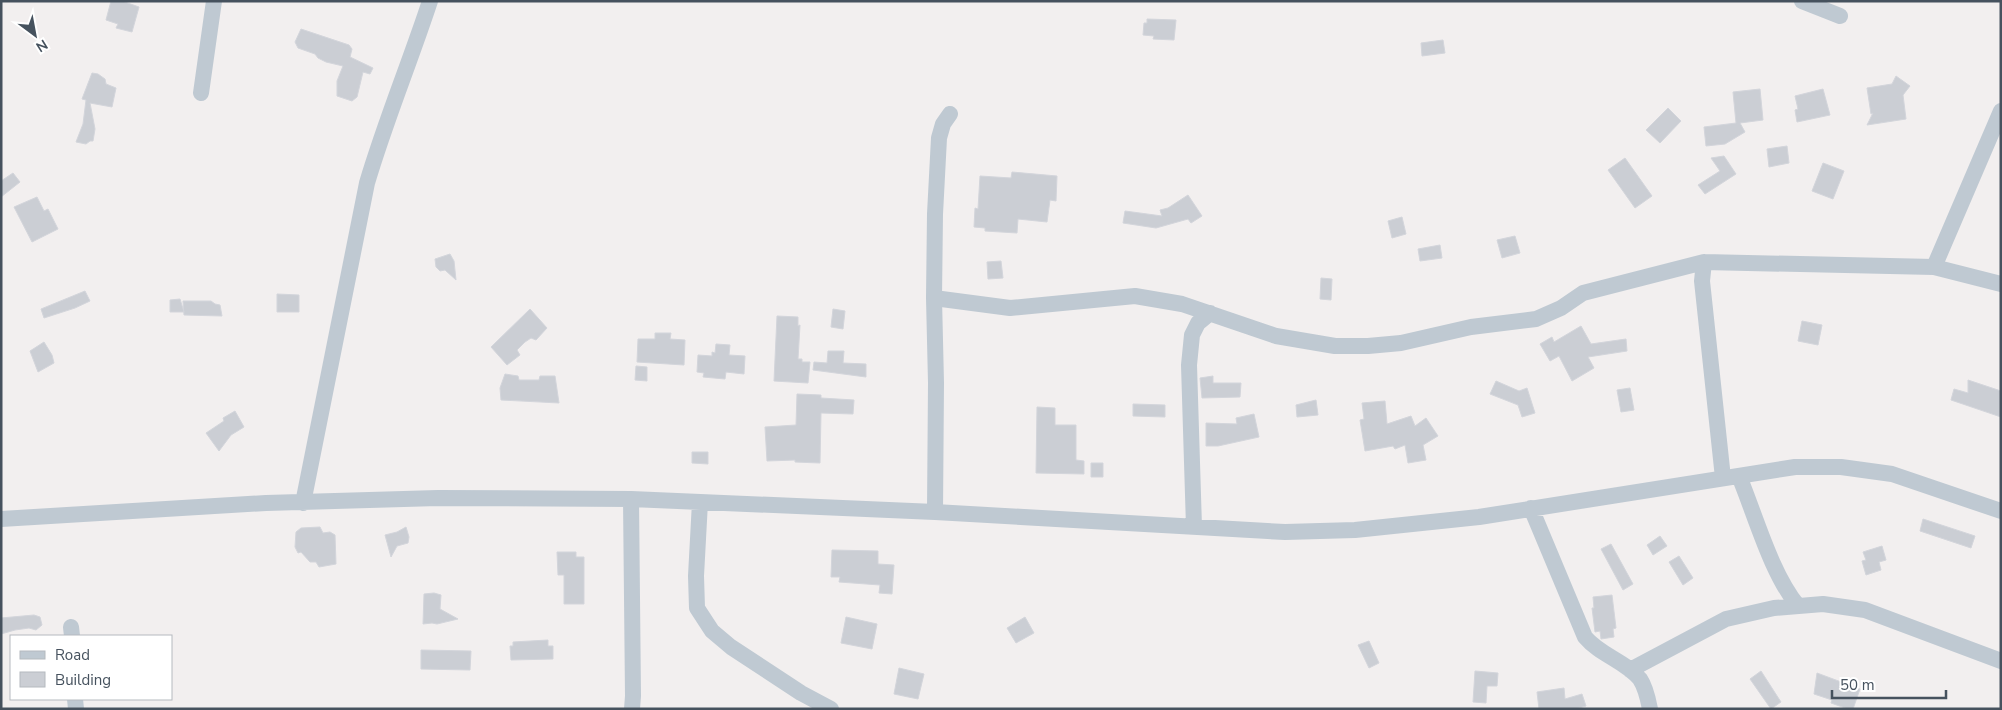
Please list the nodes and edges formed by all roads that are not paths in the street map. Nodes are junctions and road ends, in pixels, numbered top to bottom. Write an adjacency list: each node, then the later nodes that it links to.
1 (214, 1): 5 (street)
2 (430, 1): 16 (street)
3 (1802, 1): 4 (street)
4 (1840, 16)
5 (201, 93)
6 (2001, 111): 9 (street)
7 (950, 114): 11 (street)
8 (1704, 262): 9 (street); 12 (street); 13 (street)
9 (1934, 267): 10 (street)
10 (2001, 284)
11 (934, 298): 12 (street); 19 (street)
12 (1210, 313): 21 (street)
13 (1731, 477): 17 (street); 18 (street); 22 (street)
14 (631, 499): 15 (street); 16 (street); 25 (street)
15 (700, 502): 19 (street); 26 (street)
16 (303, 503): 20 (street)
17 (1531, 508): 21 (street); 24 (street)
18 (2001, 511)
19 (935, 512): 21 (street)
20 (1, 519)
21 (1194, 528)
22 (1798, 606): 23 (street); 24 (street)
23 (2001, 662)
24 (1630, 670): 27 (street)
25 (632, 709)
26 (831, 709)
27 (1650, 709)

